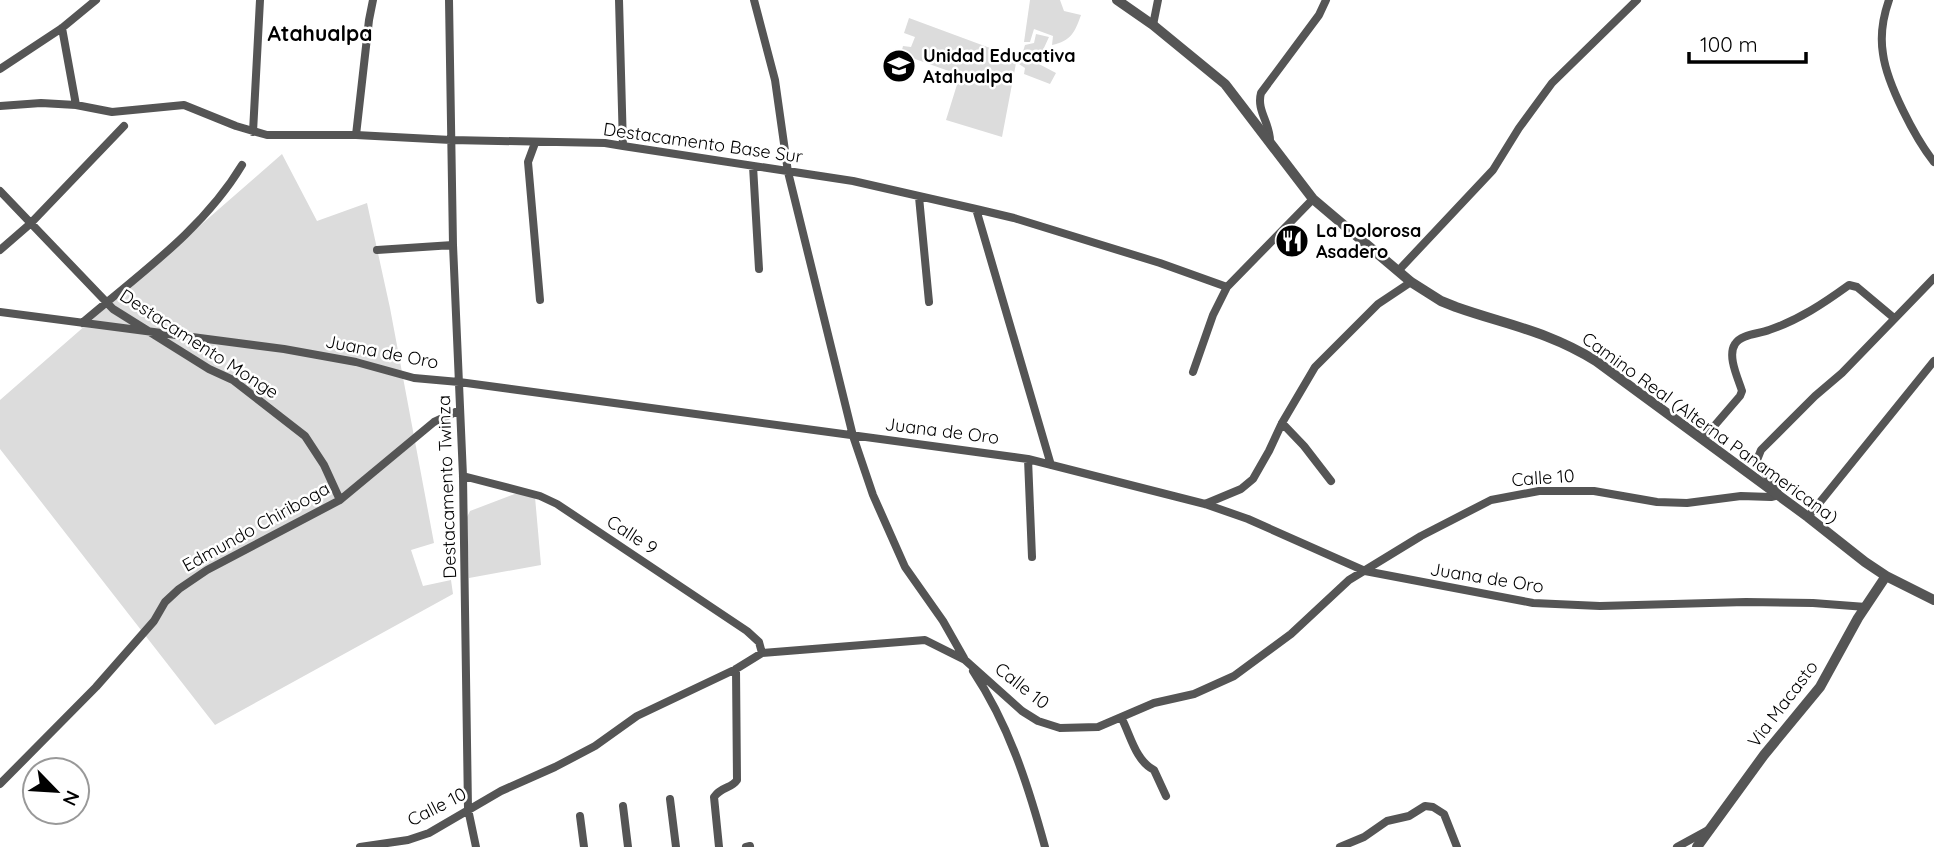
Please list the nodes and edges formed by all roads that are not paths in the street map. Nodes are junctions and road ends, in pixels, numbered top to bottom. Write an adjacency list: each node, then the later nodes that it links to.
1 (96, 0): 13 (street)
2 (260, 0): 18 (street)
3 (373, 0): 19 (street)
4 (449, 0): 20 (street, Destacamento Twinza)
5 (619, 0): 23 (street)
6 (754, 0): 27 (street)
7 (1117, 0): 12 (street, Camino Real (Alterna Panamericana))
8 (1158, 0): 12 (street)
9 (1326, 0): 21 (street)
10 (1889, 0): 24 (street)
11 (1631, 1): 37 (street)
12 (1153, 25): 21 (street, Camino Real (Alterna Panamericana))
13 (62, 28): 14 (street); 15 (street)
14 (0, 69)
15 (76, 105): 16 (street, Destacamento Base Sur); 18 (street, Destacamento Base Sur)
16 (0, 106)
17 (124, 127): 32 (street)
18 (253, 132): 19 (street, Destacamento Base Sur)
19 (356, 135): 20 (street, Destacamento Base Sur)
20 (451, 140): 22 (street, Destacamento Base Sur); 33 (street, Destacamento Twinza)
21 (1270, 142): 30 (street, Camino Real (Alterna Panamericana))
22 (535, 143): 23 (street, Destacamento Base Sur); 41 (street)
23 (623, 146): 26 (street, Destacamento Base Sur)
24 (1934, 162)
25 (242, 165): 43 (street)
26 (753, 166): 27 (street, Destacamento Base Sur); 36 (street)
27 (788, 172): 29 (street, Destacamento Base Sur); 53 (street)
28 (0, 191): 32 (street, Destacamento Monge)
29 (919, 197): 31 (street, Destacamento Base Sur); 42 (street)
30 (1313, 199): 37 (street, Camino Real (Alterna Panamericana)); 40 (street)
31 (976, 209): 40 (street, Destacamento Base Sur); 56 (street)
32 (30, 224): 34 (street); 43 (street, Destacamento Monge)
33 (453, 245): 35 (street); 50 (street, Destacamento Twinza)
34 (0, 250)
35 (377, 250)
36 (759, 269)
37 (1398, 271): 39 (street, Camino Real (Alterna Panamericana))
38 (1934, 278): 45 (street)
39 (1411, 282): 52 (street); 54 (street, Camino Real (Alterna Panamericana))
40 (1227, 287): 49 (street)
41 (540, 300)
42 (929, 302)
43 (105, 303): 46 (street); 47 (street, Destacamento Monge)
44 (0, 312): 46 (street, Juana de Oro)
45 (1894, 318): 54 (street); 59 (street)
46 (82, 323): 47 (street, Juana de Oro)
47 (150, 332): 50 (street, Juana de Oro); 60 (street, Destacamento Monge)
48 (1934, 361): 62 (street)
49 (1193, 372)
50 (459, 382): 51 (street, Destacamento Twinza); 53 (street, Juana de Oro)
51 (460, 410): 57 (street, Destacamento Twinza); 60 (street, Edmundo Chiriboga)
52 (1282, 423): 58 (street); 61 (street)
53 (853, 436): 55 (street, Juana de Oro); 69 (street)
54 (1703, 439): 59 (street, Camino Real (Alterna Panamericana))
55 (1028, 459): 56 (street, Juana de Oro); 63 (street)
56 (1051, 465): 61 (street, Juana de Oro)
57 (463, 476): 68 (street, Calle 9); 76 (street, Destacamento Twinza)
58 (1331, 481)
59 (1779, 495): 62 (street, Camino Real (Alterna Panamericana)); 64 (street, Calle 10)
60 (340, 500): 72 (street, Edmundo Chiriboga)
61 (1205, 504): 64 (street, Juana de Oro)
62 (1808, 517): 65 (street, Camino Real (Alterna Panamericana))
63 (1032, 557)
64 (1365, 572): 67 (street, Juana de Oro); 71 (street, Calle 10)
65 (1886, 576): 66 (street, Camino Real (Alterna Panamericana)); 67 (street, Via Macasto)
66 (1934, 600)
67 (1866, 607): 78 (street, Via Macasto)
68 (762, 653): 69 (street, Calle 10); 70 (street, Calle 10)
69 (965, 660): 71 (street, Calle 10); 85 (street)
70 (736, 669): 76 (street, Calle 10); 84 (street)
71 (1122, 719): 73 (street)
72 (0, 784)
73 (1166, 796)
74 (670, 799): 83 (street)
75 (623, 806): 82 (street)
76 (468, 809): 79 (street, Calle 10); 80 (street, Destacamento Twinza)
77 (580, 816): 81 (street)
78 (1710, 829): 88 (street); 89 (street, Via Macasto)
79 (359, 847)
80 (476, 847)
81 (584, 847)
82 (628, 847)
83 (676, 847)
84 (719, 847)
85 (1045, 847)
86 (1340, 847): 87 (street)
87 (1457, 847)
88 (1677, 847)
89 (1697, 847)

